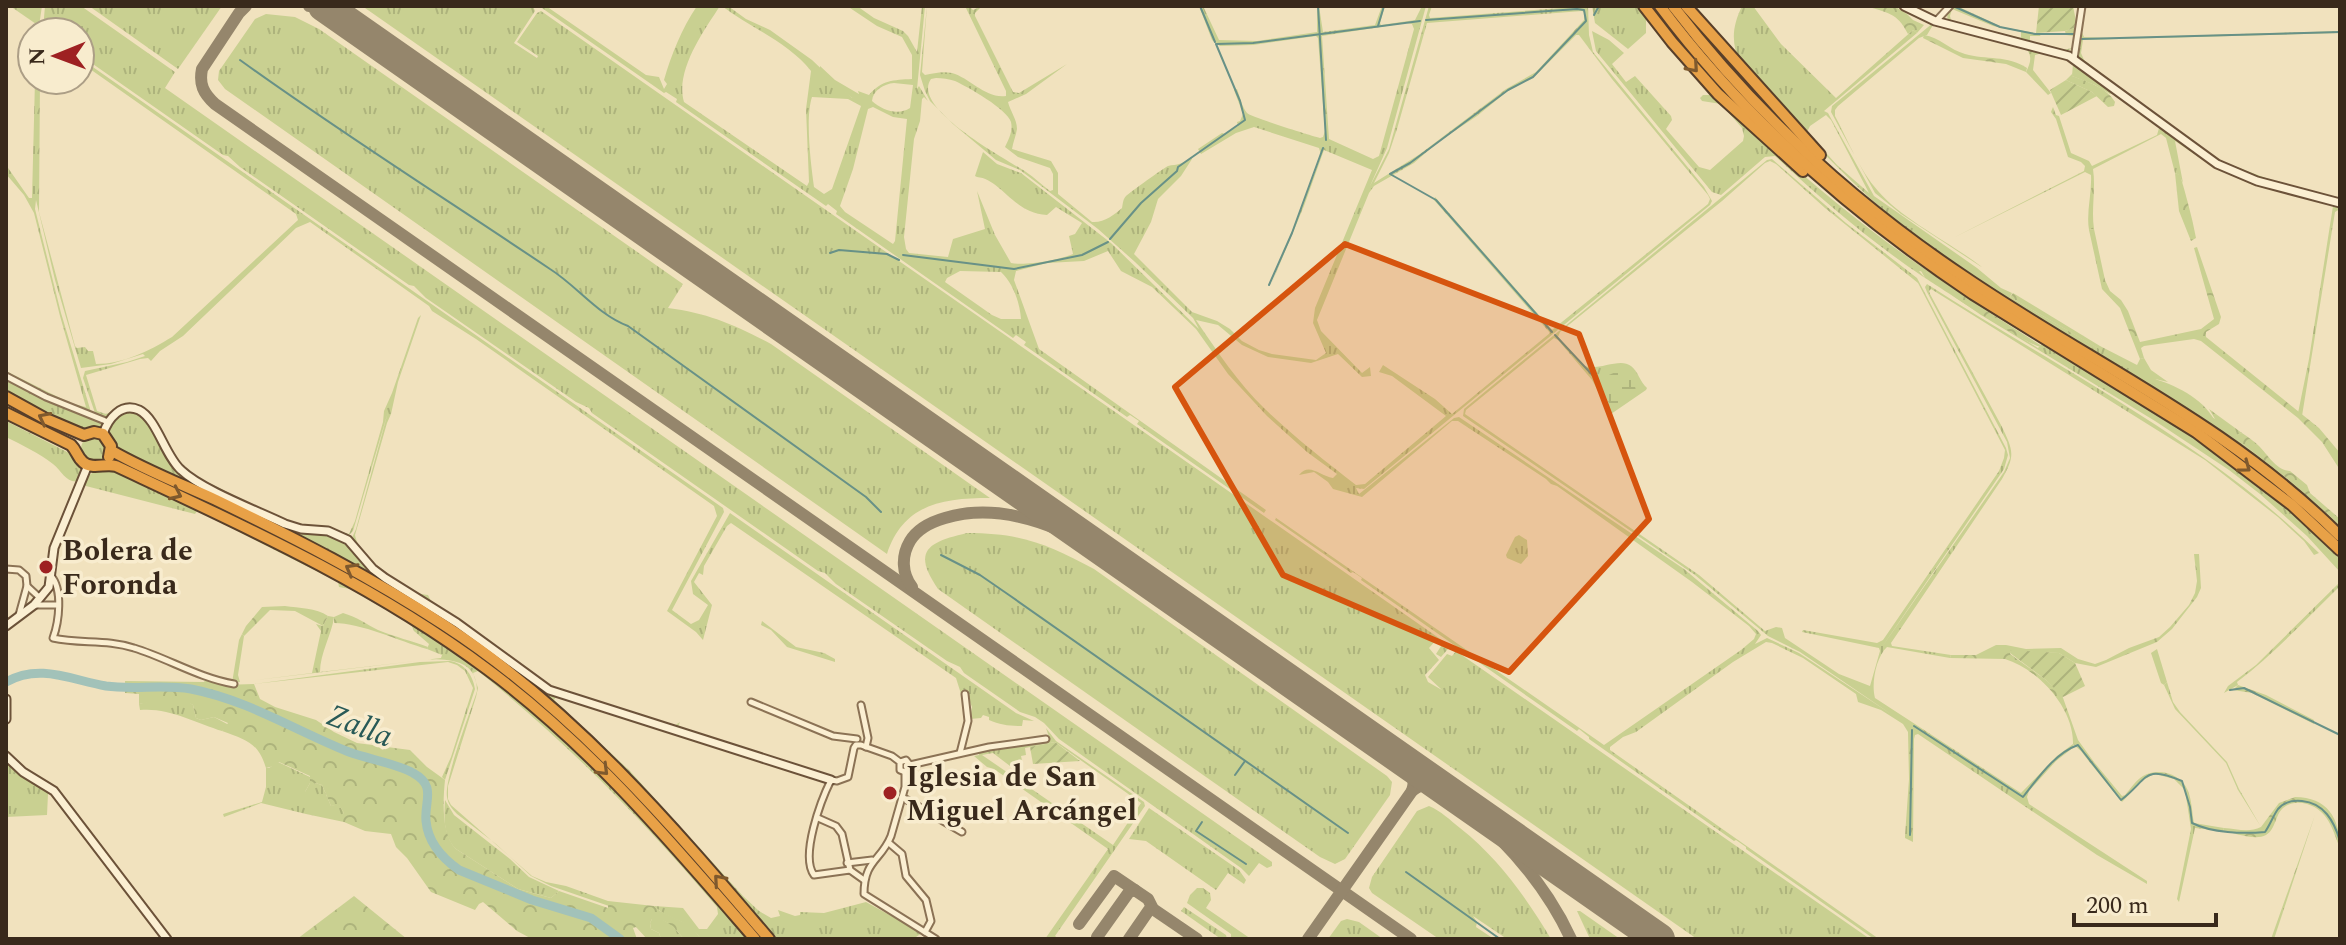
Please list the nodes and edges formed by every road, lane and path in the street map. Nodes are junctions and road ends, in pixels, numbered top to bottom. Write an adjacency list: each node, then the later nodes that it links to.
1 (1644, 6): 12 (highway, one-way to 12)
2 (1660, 6): 12 (highway)
3 (1673, 6): 10 (highway)
4 (1686, 6): 10 (highway)
5 (1904, 6): 8 (street)
6 (1950, 6): 8 (street)
7 (2082, 6): 9 (street)
8 (1935, 21): 9 (street)
9 (2074, 59): 11 (street)
10 (1856, 196): 23 (highway)
11 (2340, 203)
12 (1883, 230): 24 (highway, one-way to 24)
13 (6, 376): 16 (street)
14 (6, 397): 18 (highway, one-way to 14)
15 (6, 413): 19 (highway)
16 (108, 422): 17 (street); 48 (street)
17 (103, 434): 18 (highway); 20 (highway)
18 (84, 435): 19 (highway)
19 (77, 451): 22 (highway)
20 (112, 451): 21 (highway); 60 (highway, one-way to 20)
21 (105, 463): 22 (highway); 59 (highway, one-way to 59)
22 (88, 465): 26 (street)
23 (2340, 536)
24 (2340, 550)
25 (6, 569): 27 (street)
26 (51, 575): 28 (street); 30 (street)
27 (27, 586): 28 (street); 31 (street)
28 (40, 598): 29 (street)
29 (34, 605): 30 (street); 31 (street)
30 (57, 605): 33 (street)
31 (18, 616): 32 (street)
32 (6, 626)
33 (234, 684)
34 (965, 694): 43 (street)
35 (6, 699): 38 (street)
36 (751, 702): 41 (street)
37 (861, 705): 39 (street)
38 (6, 719)
39 (863, 725): 41 (street); 42 (street)
40 (1046, 739): 43 (street)
41 (856, 742): 42 (street); 48 (street)
42 (866, 747): 45 (street)
43 (960, 753): 46 (street)
44 (6, 756): 58 (street)
45 (900, 762): 46 (street); 47 (street)
46 (910, 765): 47 (street)
47 (905, 772): 49 (street)
48 (831, 780): 50 (street)
49 (902, 797): 51 (street); 52 (street)
50 (818, 818): 54 (street); 55 (street)
51 (962, 832)
52 (889, 843): 53 (street); 57 (street)
53 (873, 860): 54 (street); 56 (street)
54 (847, 863): 55 (street)
55 (850, 870): 56 (street)
56 (864, 880): 57 (street)
57 (925, 932): 61 (street)
58 (167, 939)
59 (755, 939)
60 (769, 939)
61 (936, 939)

